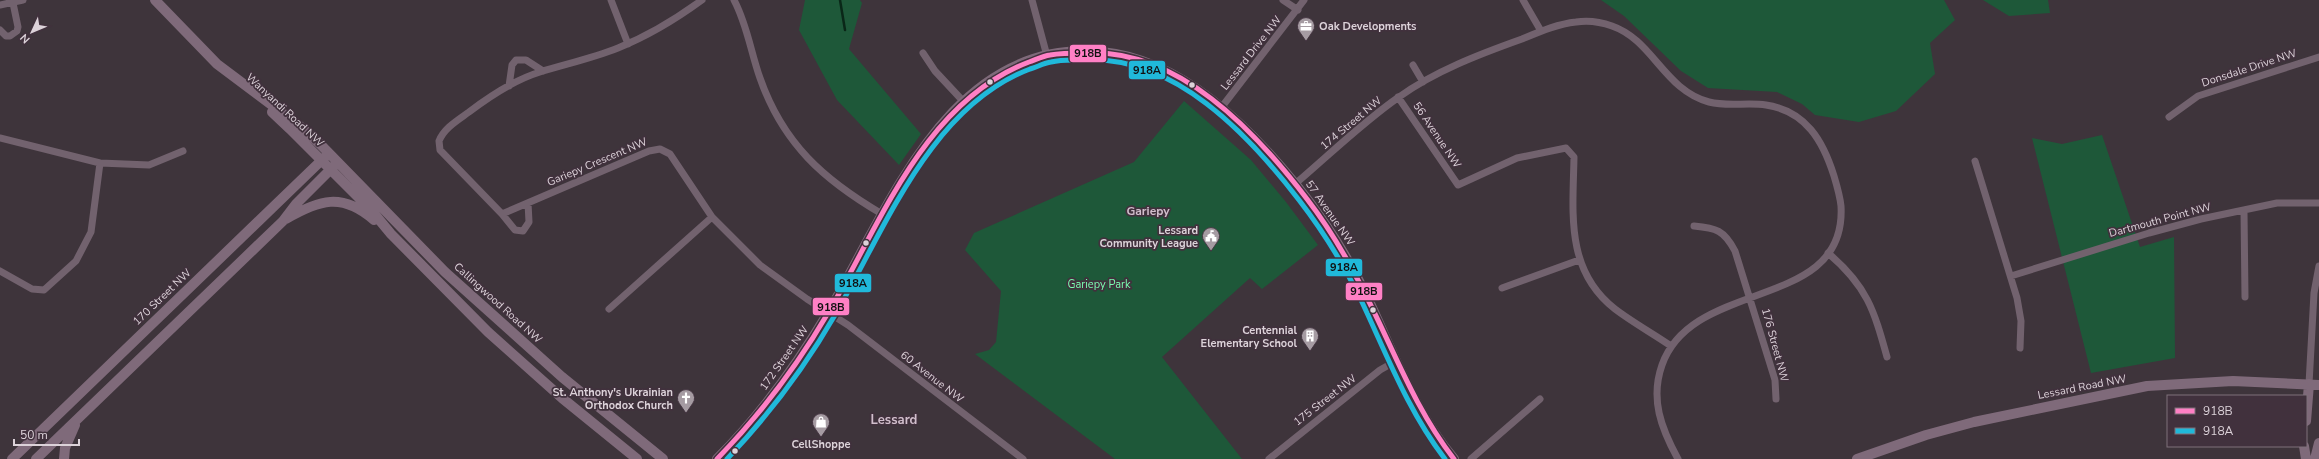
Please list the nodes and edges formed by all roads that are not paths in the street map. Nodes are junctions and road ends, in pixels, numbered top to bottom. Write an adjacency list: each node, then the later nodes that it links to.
1 (23, 0): 10 (street)
2 (155, 0): 22 (main road, Wanyandi Road NW)
3 (612, 0): 15 (street)
4 (702, 0): 15 (street)
5 (734, 0): 42 (street)
6 (1032, 0): 17 (street)
7 (1283, 0): 12 (street, Lessard Drive NW)
8 (1304, 0): 12 (street, Lessard Drive NW)
9 (1523, 0): 14 (street)
10 (13, 3): 11 (street); 13 (street)
11 (0, 5)
12 (1298, 10): 27 (street, Lessard Drive NW)
13 (0, 30)
14 (1541, 32): 23 (street, 174 Street NW); 47 (street, 174 Street NW)
15 (628, 44): 21 (street)
16 (923, 54): 26 (street)
17 (1047, 56): 20 (main road, 172 Street NW); 26 (main road, 172 Street NW)
18 (2319, 57): 28 (street, Donsdale Drive NW)
19 (1413, 65): 23 (street)
20 (1157, 66): 27 (main road, 57 Avenue NW)
21 (543, 71): 24 (street); 24 (street)
22 (233, 77): 31 (main road, Wanyandi Road NW); 32 (main road, Wanyandi Road NW)
23 (1424, 82): 25 (street, 174 Street NW)
24 (509, 86): 41 (street)
25 (1398, 97): 37 (street, 174 Street NW); 48 (street, 56 Avenue NW)
26 (963, 101): 42 (main road, 172 Street NW)
27 (1221, 108): 37 (main road, 57 Avenue NW)
28 (2169, 117)
29 (0, 138): 34 (street)
30 (183, 151): 34 (street)
31 (329, 153): 32 (main road, 170 Street NW); 35 (main road, Callingwood Road NW)
32 (321, 160): 36 (main road); 68 (main road, 170 Street NW)
33 (1975, 161): 51 (street)
34 (100, 163): 50 (street)
35 (338, 163): 36 (main road); 75 (main road, Callingwood Road NW)
36 (331, 170): 44 (main road); 46 (main road)
37 (1295, 184): 60 (main road, 57 Avenue NW)
38 (528, 203): 41 (street, Gariepy Crescent NW); 41 (street); 43 (street, Gariepy Crescent NW)
39 (2319, 203): 40 (street, Dartmouth Point NW)
40 (2244, 210): 51 (street, Dartmouth Point NW); 54 (street)
41 (502, 214)
42 (882, 214): 56 (main road, 172 Street NW)
43 (712, 217): 55 (street); 56 (street, Gariepy Crescent NW)
44 (283, 221): 46 (main road); 65 (main road)
45 (1694, 226): 53 (street, 176 Street NW)
46 (391, 234): 74 (main road)
47 (1828, 253): 53 (street, 176 Street NW); 59 (street)
48 (1579, 260): 52 (street); 57 (street)
49 (2319, 266): 61 (street)
50 (0, 271)
51 (2011, 276): 58 (street)
52 (1502, 288)
53 (1751, 297): 57 (street, 176 Street NW); 63 (street, 176 Street NW)
54 (2245, 297)
55 (609, 309)
56 (828, 313): 69 (street, 60 Avenue NW); 76 (main road, 172 Street NW)
57 (1671, 346): 82 (street, 176 Street NW)
58 (2020, 348)
59 (1886, 357)
60 (1396, 361): 79 (street, 175 Street NW); 80 (main road, 57 Avenue NW)
61 (2314, 384): 64 (main road); 83 (main road, Lessard Road NW)
62 (1540, 398): 81 (street)
63 (1776, 399)
64 (2307, 416)
65 (80, 417): 72 (main road); 73 (main road)
66 (2319, 443): 85 (main road)
67 (2304, 447): 84 (main road)
68 (22, 450): 70 (main road, 170 Street NW); 71 (main road)
69 (1013, 452): 77 (street); 78 (street, 60 Avenue NW)
70 (12, 459)
71 (32, 459)
72 (36, 459)
73 (64, 459)
74 (637, 459)
75 (663, 459)
76 (717, 459)
77 (1009, 459)
78 (1023, 459)
79 (1268, 459)
80 (1454, 459)
81 (1471, 459)
82 (1678, 459)
83 (1857, 459)
84 (2306, 459)
85 (2315, 459)

